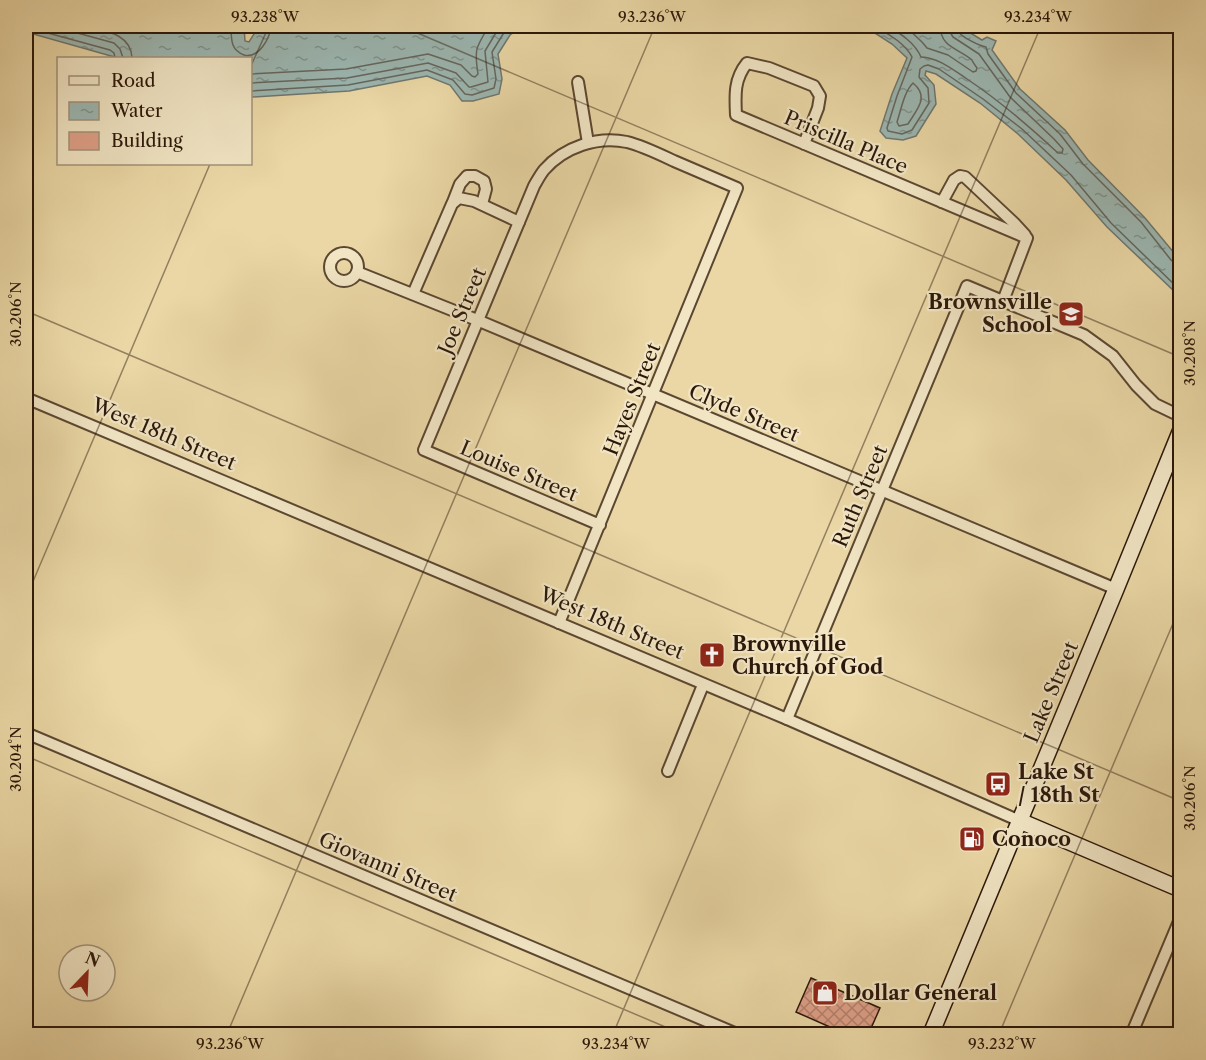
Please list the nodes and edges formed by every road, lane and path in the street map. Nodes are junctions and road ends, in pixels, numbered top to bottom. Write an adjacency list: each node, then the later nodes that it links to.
1 (578, 82): 2 (street)
2 (588, 143): 7 (street, Joe Street); 13 (street, Hayes Street)
3 (804, 144): 3 (street, Priscilla Place); 4 (street, Priscilla Place)
4 (942, 202): 8 (street, Priscilla Place); 8 (street)
5 (452, 204): 6 (street); 6 (street); 10 (street)
6 (482, 204): 7 (street)
7 (519, 222): 12 (street, Joe Street)
8 (1027, 238): 11 (street)
9 (357, 272): 10 (street, Clyde Street)
10 (413, 294): 12 (street, Clyde Street)
11 (1003, 301): 15 (street); 18 (street, Ruth Street)
12 (477, 320): 13 (street, Clyde Street); 17 (street, Joe Street)
13 (653, 394): 18 (street, Clyde Street); 19 (street, Hayes Street)
14 (26, 398): 21 (street, West 18th Street)
15 (1180, 416)
16 (1180, 432): 20 (street, Lake Street)
17 (424, 450): 19 (street, Louise Street)
18 (882, 491): 20 (street, Clyde Street); 23 (street, Ruth Street)
19 (600, 525): 21 (street, Hayes Street)
20 (1116, 590): 26 (street, Lake Street)
21 (559, 623): 22 (street, West 18th Street)
22 (703, 685): 23 (street, West 18th Street); 25 (street)
23 (787, 720): 26 (street, West 18th Street)
24 (26, 733): 30 (street, Giovanni Street)
25 (668, 771)
26 (1020, 821): 27 (street, West 18th Street); 31 (street, Lake Street)
27 (1180, 889)
28 (1180, 919): 29 (street)
29 (1132, 1034)
30 (737, 1035)
31 (931, 1035)

